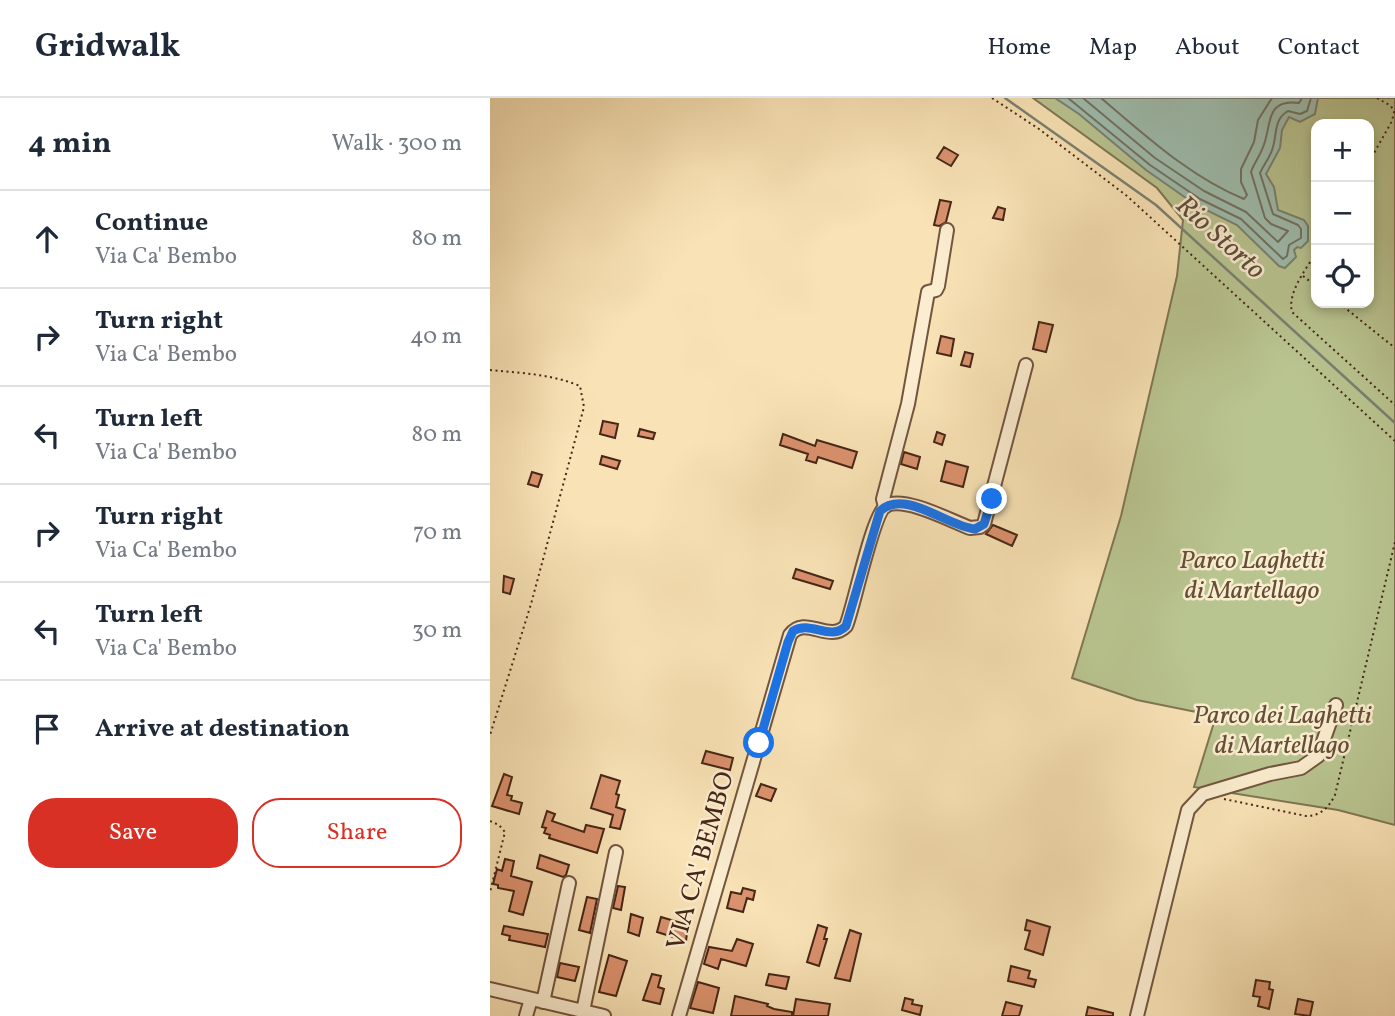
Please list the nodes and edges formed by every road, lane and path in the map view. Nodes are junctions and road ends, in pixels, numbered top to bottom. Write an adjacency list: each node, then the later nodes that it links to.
1 (992, 98): 13 (path)
2 (1377, 98): 3 (path)
3 (1374, 153)
4 (947, 230): 14 (street, VIA CA' BEMBO)
5 (1311, 261): 6 (path)
6 (1302, 275): 7 (path); 12 (path)
7 (1311, 282)
8 (1345, 308): 9 (path)
9 (1395, 348)
10 (1026, 365): 14 (street)
11 (490, 370): 16 (path)
12 (1395, 405)
13 (1395, 441)
14 (885, 507): 26 (street, VIA CA' BEMBO)
15 (1336, 705): 27 (street)
16 (490, 736)
17 (490, 821): 20 (path)
18 (616, 852): 23 (street)
19 (569, 883): 22 (street)
20 (490, 892)
21 (490, 989): 22 (street)
22 (537, 1000): 23 (street); 24 (street)
23 (583, 1011): 25 (street)
24 (526, 1016)
25 (604, 1016)
26 (679, 1016)
27 (1137, 1016)

